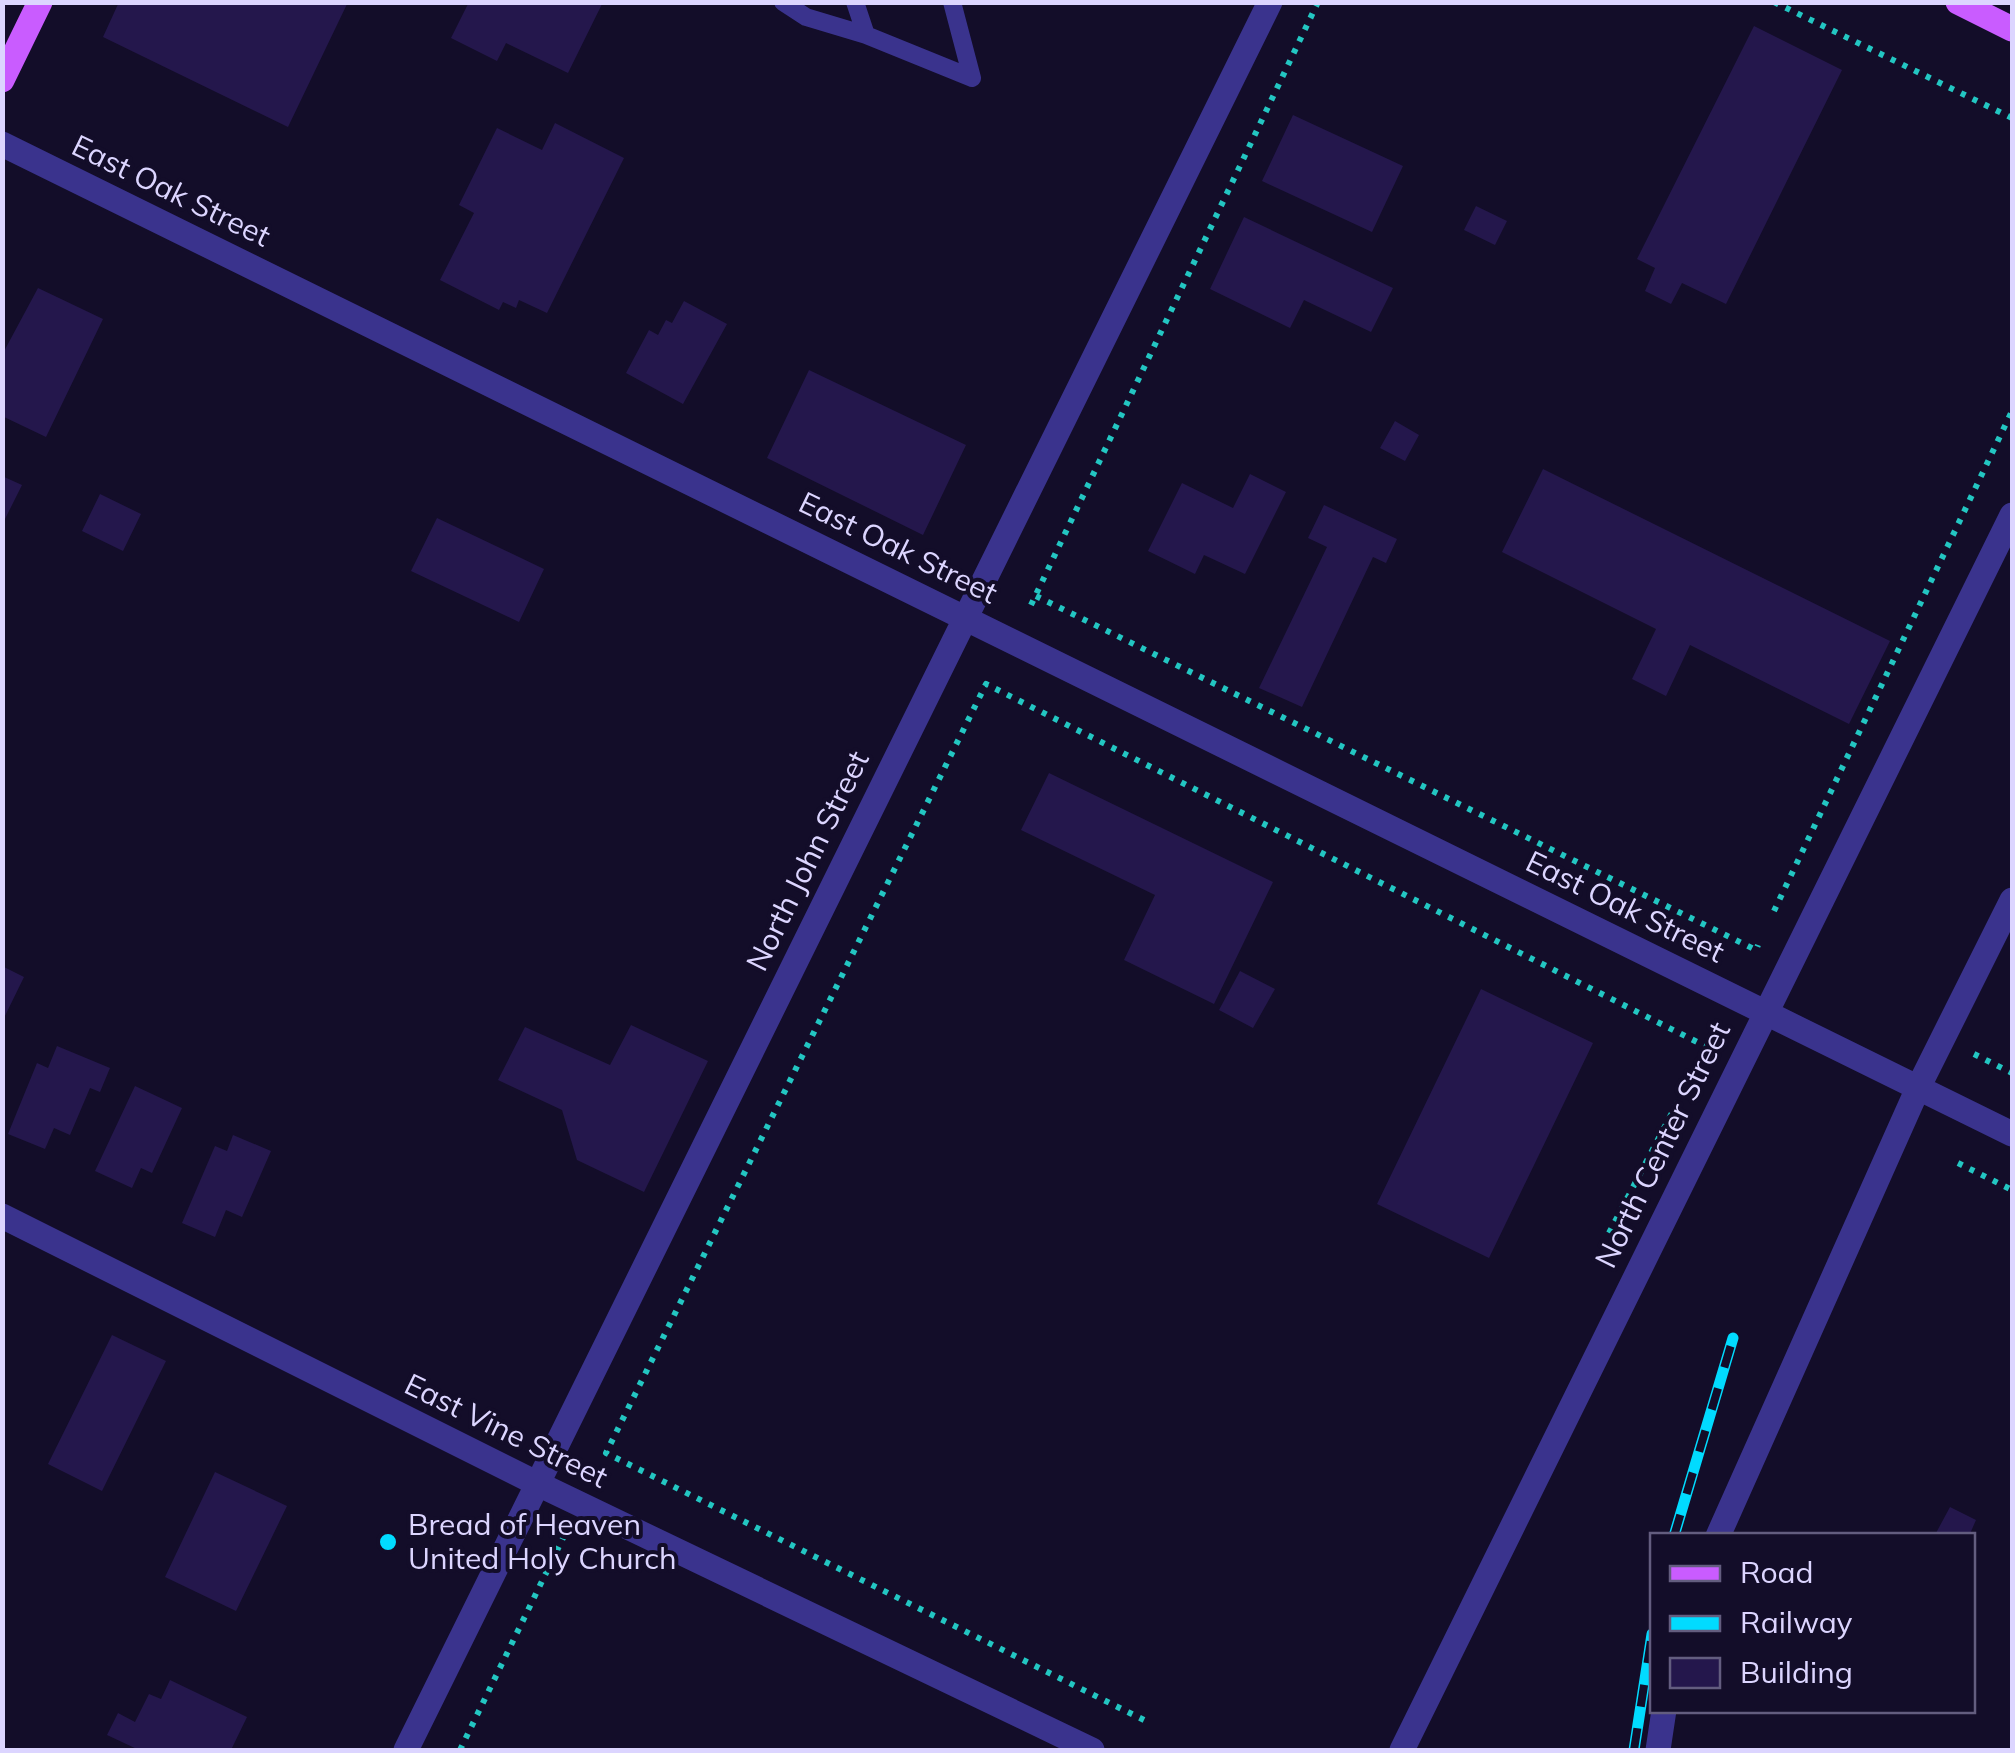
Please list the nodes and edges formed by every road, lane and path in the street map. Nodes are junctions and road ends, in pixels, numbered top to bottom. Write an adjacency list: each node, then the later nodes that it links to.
1 (783, 2): 10 (lane)
2 (855, 2): 10 (lane)
3 (952, 2): 10 (lane)
4 (1270, 2): 18 (street, North John Street)
5 (1318, 2): 16 (path)
6 (1774, 2): 12 (path)
7 (1958, 2): 9 (main road)
8 (37, 4): 11 (main road)
9 (2012, 30)
10 (866, 34)
11 (2, 80)
12 (2012, 118)
13 (2, 144): 18 (street, East Oak Street)
14 (2012, 411): 20 (path)
15 (2012, 515): 22 (street, North Center Street)
16 (1036, 596): 17 (path); 21 (path)
17 (1031, 605)
18 (966, 616): 22 (street, East Oak Street); 33 (street, North John Street)
19 (2012, 900): 27 (street)
20 (1772, 915)
21 (1764, 932)
22 (1764, 1012): 27 (street, East Oak Street); 41 (street, North Center Street)
23 (1717, 1027): 24 (path)
24 (1705, 1046): 32 (path); 37 (path)
25 (1974, 1054): 26 (path)
26 (2012, 1073)
27 (1918, 1088): 28 (street, East Oak Street); 34 (street)
28 (2012, 1134)
29 (1958, 1163): 30 (path)
30 (2012, 1190)
31 (2, 1216): 33 (street, East Vine Street)
32 (1609, 1233)
33 (536, 1482): 38 (street, North John Street); 40 (street, East Vine Street)
34 (1719, 1533)
35 (564, 1536): 39 (path)
36 (1664, 1713): 42 (street)
37 (1144, 1720)
38 (406, 1750)
39 (460, 1750)
40 (1092, 1750)
41 (1402, 1750)
42 (1658, 1750)

